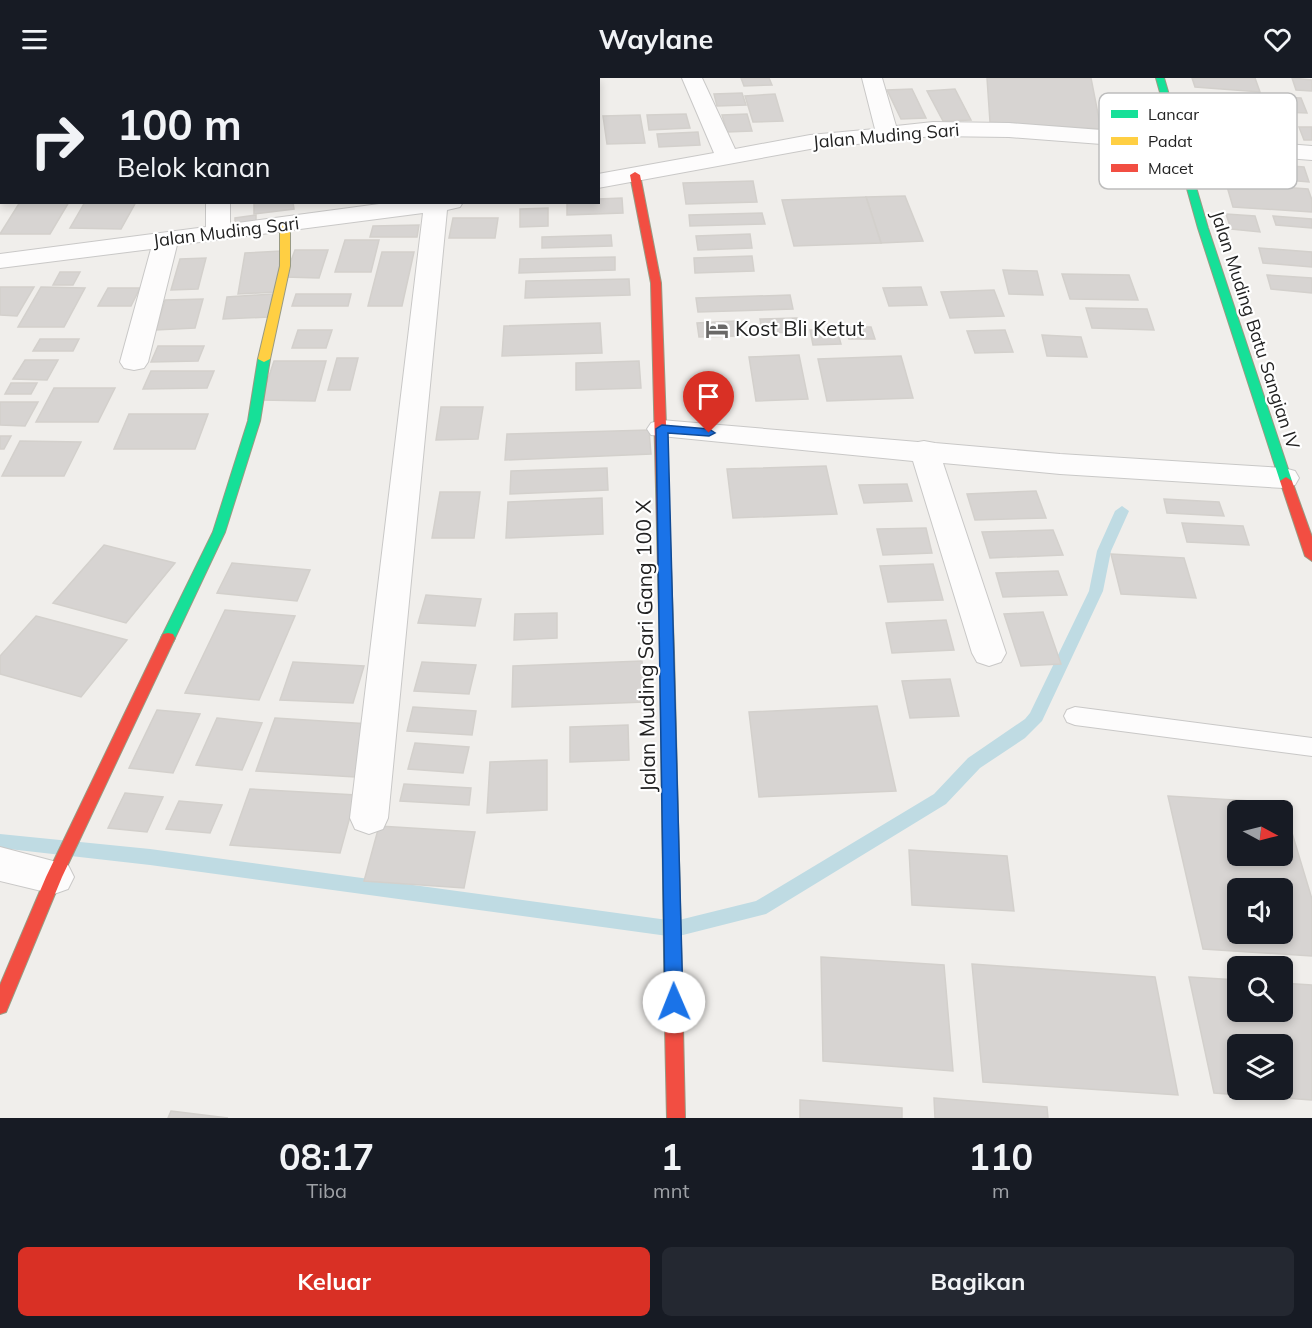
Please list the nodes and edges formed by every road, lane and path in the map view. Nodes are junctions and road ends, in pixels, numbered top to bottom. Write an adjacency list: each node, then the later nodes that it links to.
1 (692, 78): 9 (street)
2 (873, 78): 5 (street)
3 (1160, 78): 4 (street, Jalan Muding Batu Sangian IV)
4 (1164, 93)
5 (887, 132): 6 (street, Jalan Muding Sari); 9 (street, Jalan Muding Sari)
6 (1099, 136)
7 (1297, 152): 8 (street, Jalan Muding Sari)
8 (1312, 153)
9 (728, 156): 10 (street, Jalan Muding Sari)
10 (635, 176): 11 (street, Jalan Muding Sari); 20 (street, Jalan Muding Sari Gang 100 X)
11 (600, 181)
12 (1191, 189): 22 (street, Jalan Muding Batu Sangian IV)
13 (218, 204): 16 (street)
14 (433, 204): 15 (street, Jalan Muding Sari); 27 (street)
15 (285, 225): 16 (street, Jalan Muding Sari); 29 (street)
16 (219, 232): 17 (street, Jalan Muding Sari)
17 (166, 239): 18 (street, Jalan Muding Sari); 19 (street)
18 (0, 261)
19 (134, 362)
20 (662, 429): 21 (street); 31 (street, Jalan Muding Sari Gang 100 X)
21 (924, 450): 22 (street); 24 (street)
22 (1284, 478): 23 (street, Jalan Muding Batu Sangian IV)
23 (1312, 556)
24 (989, 653)
25 (1075, 716): 26 (lane)
26 (1312, 747)
27 (369, 818)
28 (0, 864): 29 (street)
29 (54, 877): 30 (street)
30 (0, 1006)
31 (676, 1118)

